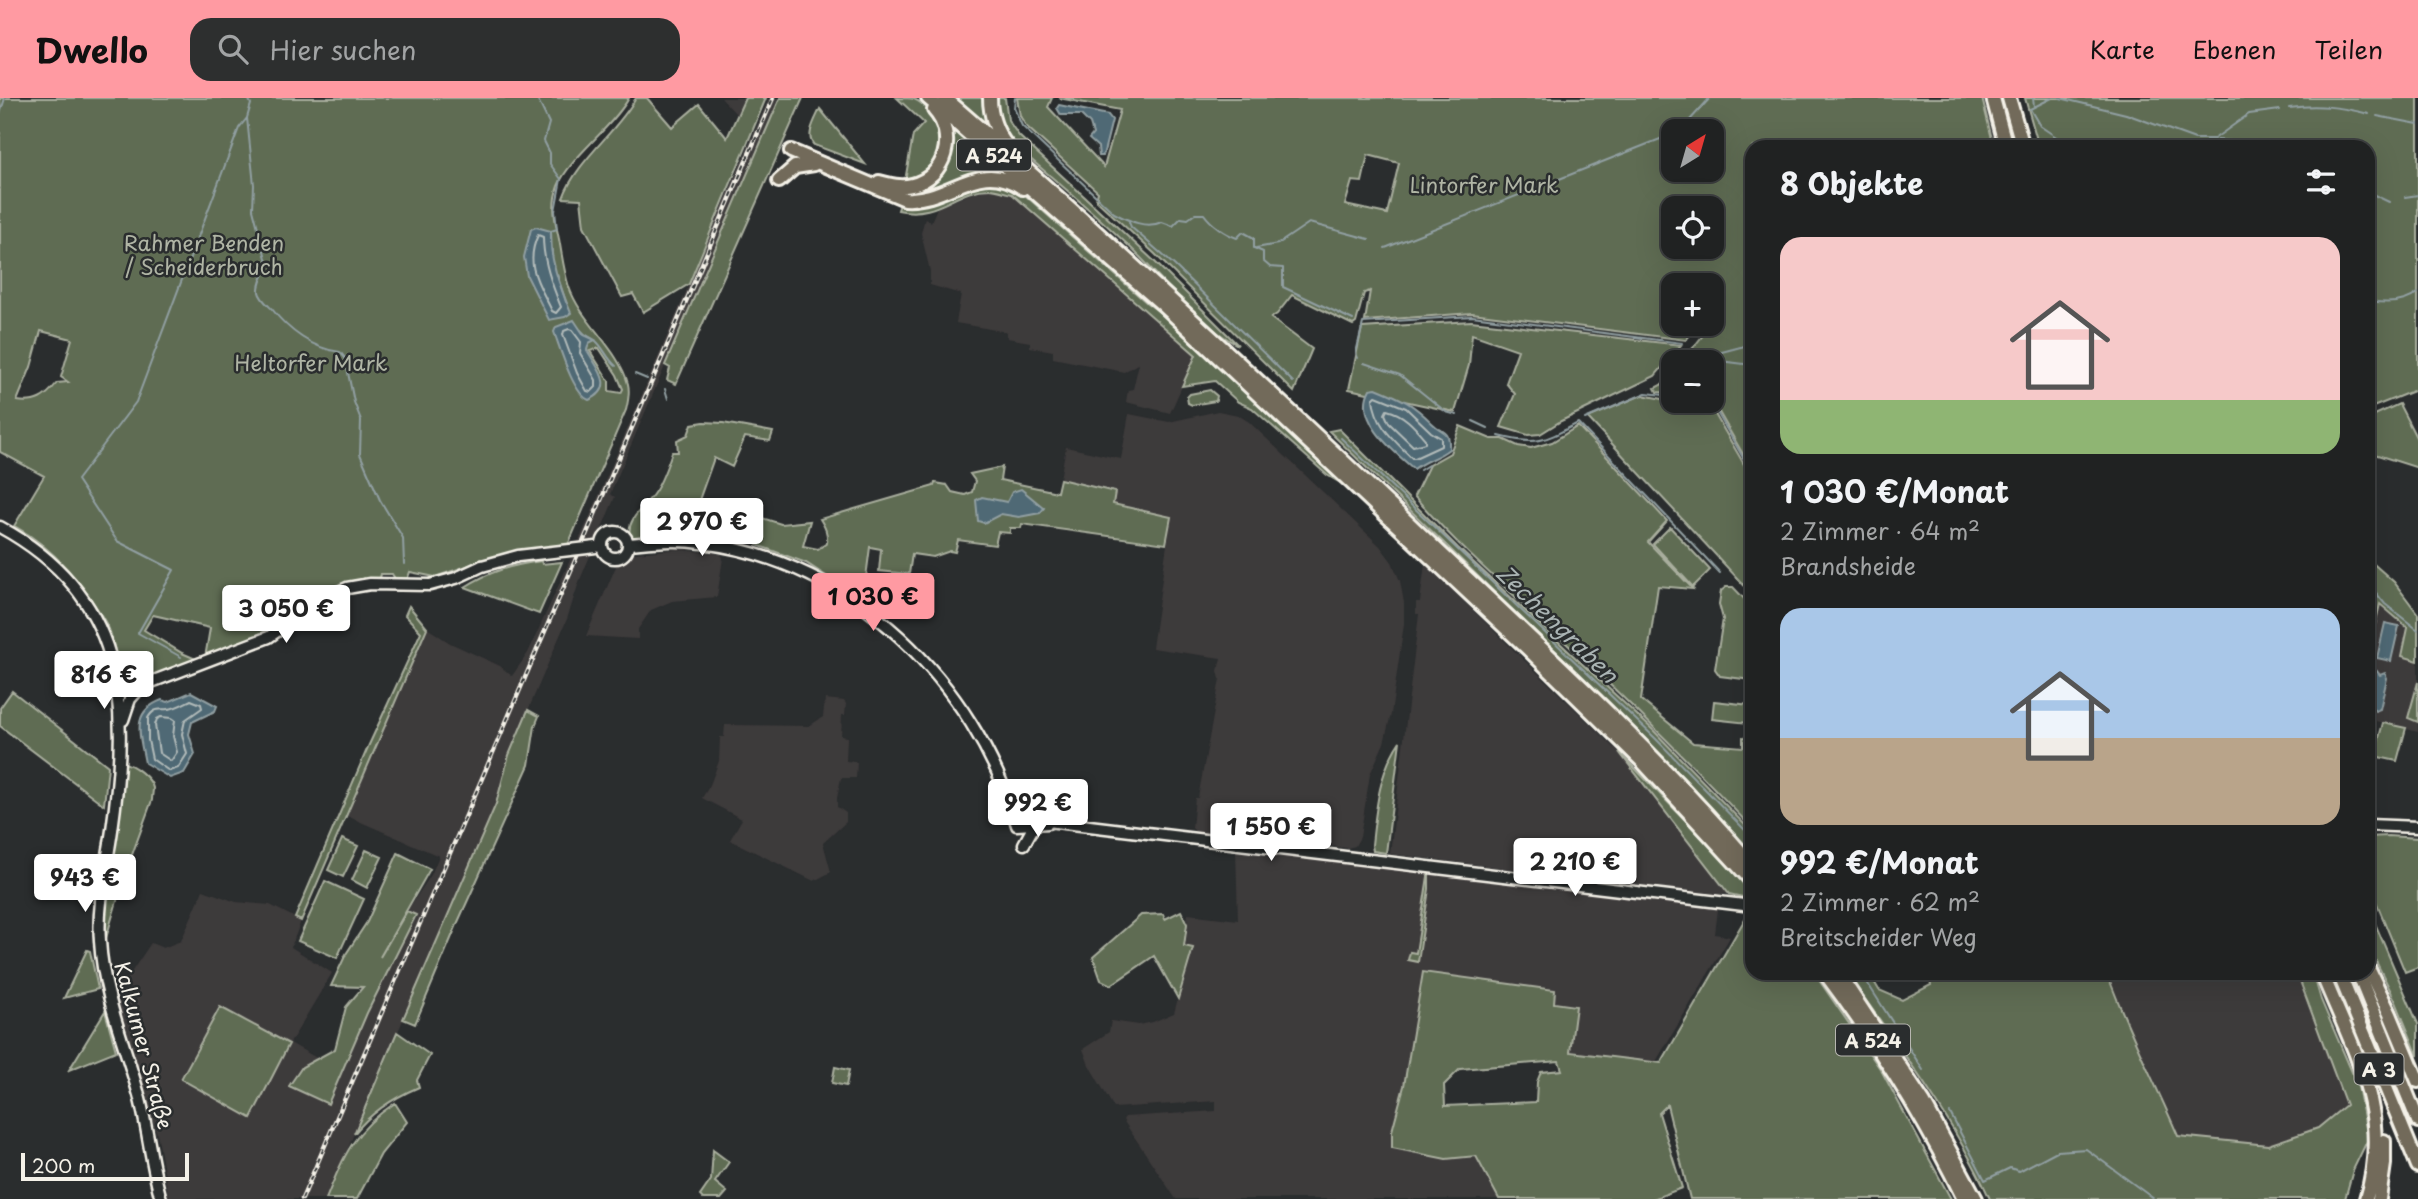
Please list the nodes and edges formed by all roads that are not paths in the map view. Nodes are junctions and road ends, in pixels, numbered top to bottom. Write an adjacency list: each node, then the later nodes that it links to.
1 (921, 98): 9 (highway)
2 (928, 98): 12 (highway, A 524)
3 (945, 98): 10 (highway, A 524)
4 (990, 98): 10 (highway)
5 (1993, 98): 7 (highway)
6 (2009, 98): 8 (highway)
7 (2004, 140)
8 (2021, 140)
9 (823, 164): 11 (highway); 12 (highway)
10 (1025, 167): 25 (highway, A 524)
11 (779, 181)
12 (1060, 213): 26 (highway, A 524)
13 (0, 527): 16 (main road, Kalkumer Straße)
14 (628, 544): 15 (main road); 15 (main road); 19 (main road)
15 (599, 546): 17 (main road, bridge)
16 (118, 687): 17 (main road); 18 (main road, Kalkumer Straße)
17 (142, 687): 18 (main road)
18 (121, 728): 38 (main road, Kalkumer Straße)
19 (1016, 820): 20 (main road); 21 (main road)
20 (1056, 822): 21 (main road); 27 (main road)
21 (1035, 824): 24 (main road)
22 (2375, 825): 23 (main road)
23 (2418, 827)
24 (1024, 844)
25 (1745, 857)
26 (1745, 873)
27 (1745, 905)
28 (1830, 980): 39 (highway, A 524)
29 (1843, 980): 40 (highway, A 524)
30 (2325, 980): 35 (highway)
31 (2342, 980): 37 (highway, A 3)
32 (2361, 980): 36 (highway, A 3)
33 (2374, 980): 34 (highway)
34 (2418, 1081)
35 (2367, 1085): 41 (highway); 42 (highway)
36 (2418, 1121)
37 (2418, 1166)
38 (161, 1199)
39 (1964, 1199)
40 (1976, 1199)
41 (2367, 1199)
42 (2379, 1199)

